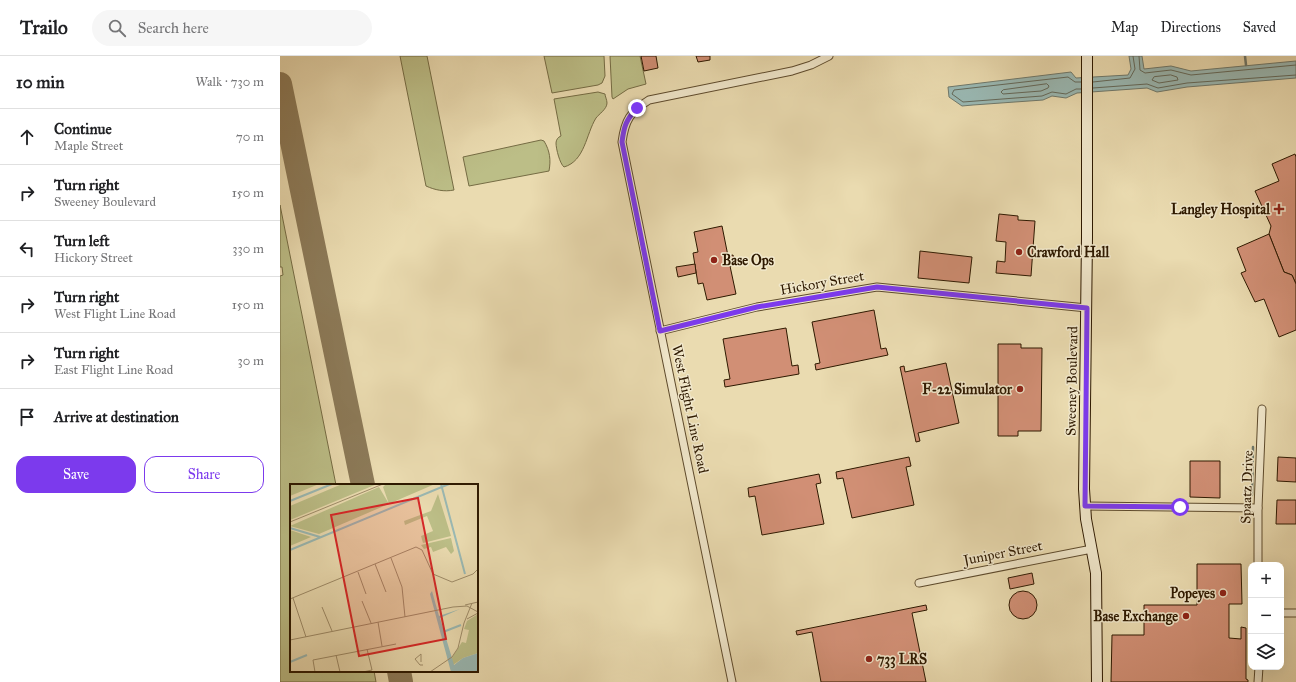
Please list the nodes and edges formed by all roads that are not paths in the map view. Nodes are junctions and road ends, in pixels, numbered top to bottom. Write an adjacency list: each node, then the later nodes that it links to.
1 (829, 56): 4 (street, West Flight Line Road)
2 (1087, 56): 3 (main road, Sweeney Boulevard)
3 (1087, 308): 4 (street, Hickory Street); 6 (main road, Sweeney Boulevard)
4 (660, 331): 14 (street, West Flight Line Road)
5 (1262, 409): 7 (street, Spaatz Drive)
6 (1085, 506): 7 (street); 8 (main road, Sweeney Boulevard)
7 (1258, 508): 9 (street, Spaatz Drive)
8 (1092, 549): 10 (street, Juniper Street); 15 (main road, Sweeney Boulevard)
9 (1258, 562)
10 (919, 583)
11 (1284, 613): 12 (street)
12 (1296, 613)
13 (1259, 670): 16 (street)
14 (732, 682)
15 (1096, 682)
16 (1258, 682)

